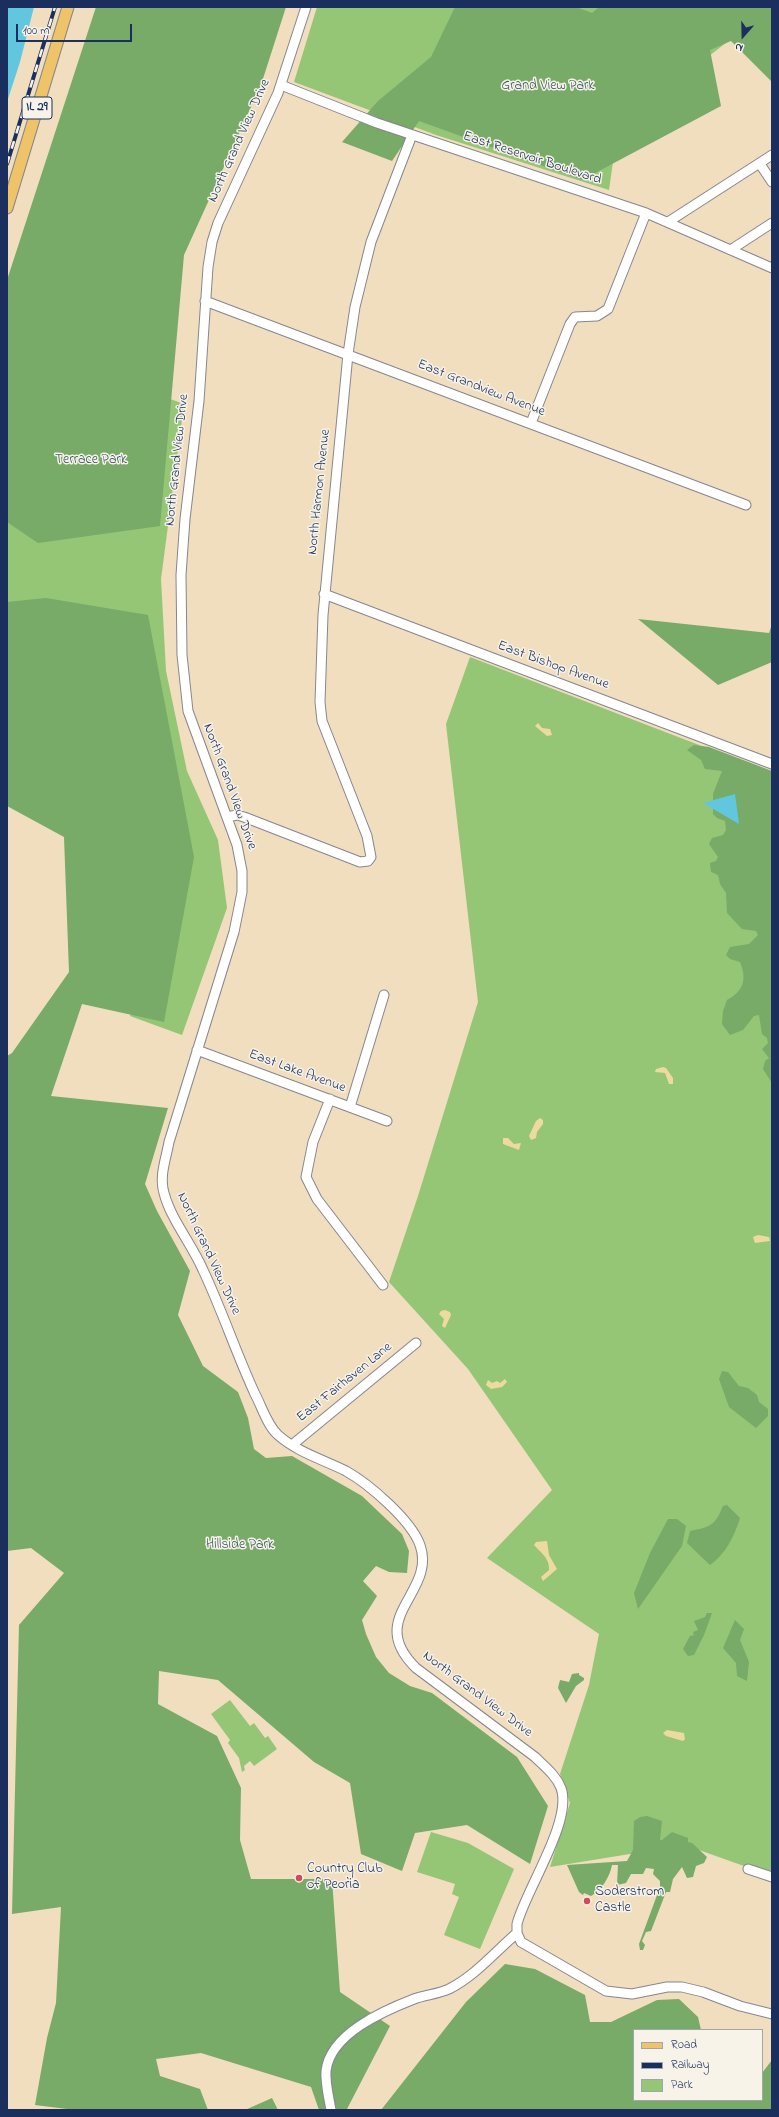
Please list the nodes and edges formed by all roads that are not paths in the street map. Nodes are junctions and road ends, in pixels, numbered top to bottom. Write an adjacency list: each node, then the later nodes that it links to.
1 (68, 7): 8 (main road, IL 29)
2 (306, 7): 3 (street, North Grand View Drive)
3 (281, 85): 4 (street, East Reservoir Boulevard); 14 (street, North Grand View Drive)
4 (412, 135): 9 (street, East Reservoir Boulevard); 15 (street, North Harmon Avenue)
5 (772, 156): 6 (street)
6 (760, 164): 7 (street); 10 (street)
7 (772, 182)
8 (7, 208)
9 (646, 213): 10 (street, East Reservoir Boulevard); 16 (street)
10 (668, 222): 12 (street, East Reservoir Boulevard)
11 (772, 223): 12 (street)
12 (732, 249): 13 (street, East Reservoir Boulevard)
13 (772, 268)
14 (205, 301): 15 (street, East Grandview Avenue); 20 (street, North Grand View Drive)
15 (348, 354): 16 (street, East Grandview Avenue); 18 (street, North Harmon Avenue)
16 (531, 423): 17 (street, East Grandview Avenue)
17 (746, 505)
18 (324, 594): 19 (street, East Bishop Avenue); 20 (street, North Harmon Avenue)
19 (772, 764)
20 (227, 817): 22 (street, North Grand View Drive)
21 (384, 996): 24 (street)
22 (197, 1050): 23 (street, East Lake Avenue); 28 (street, North Grand View Drive)
23 (330, 1099): 24 (street, East Lake Avenue); 26 (street)
24 (350, 1107): 25 (street, East Lake Avenue)
25 (387, 1121)
26 (383, 1285)
27 (416, 1343): 28 (street, East Fairhaven Lane)
28 (292, 1445): 31 (street, North Grand View Drive)
29 (748, 1869): 30 (street)
30 (772, 1877)
31 (517, 1933): 32 (street); 33 (street)
32 (772, 2014)
33 (331, 2110)

